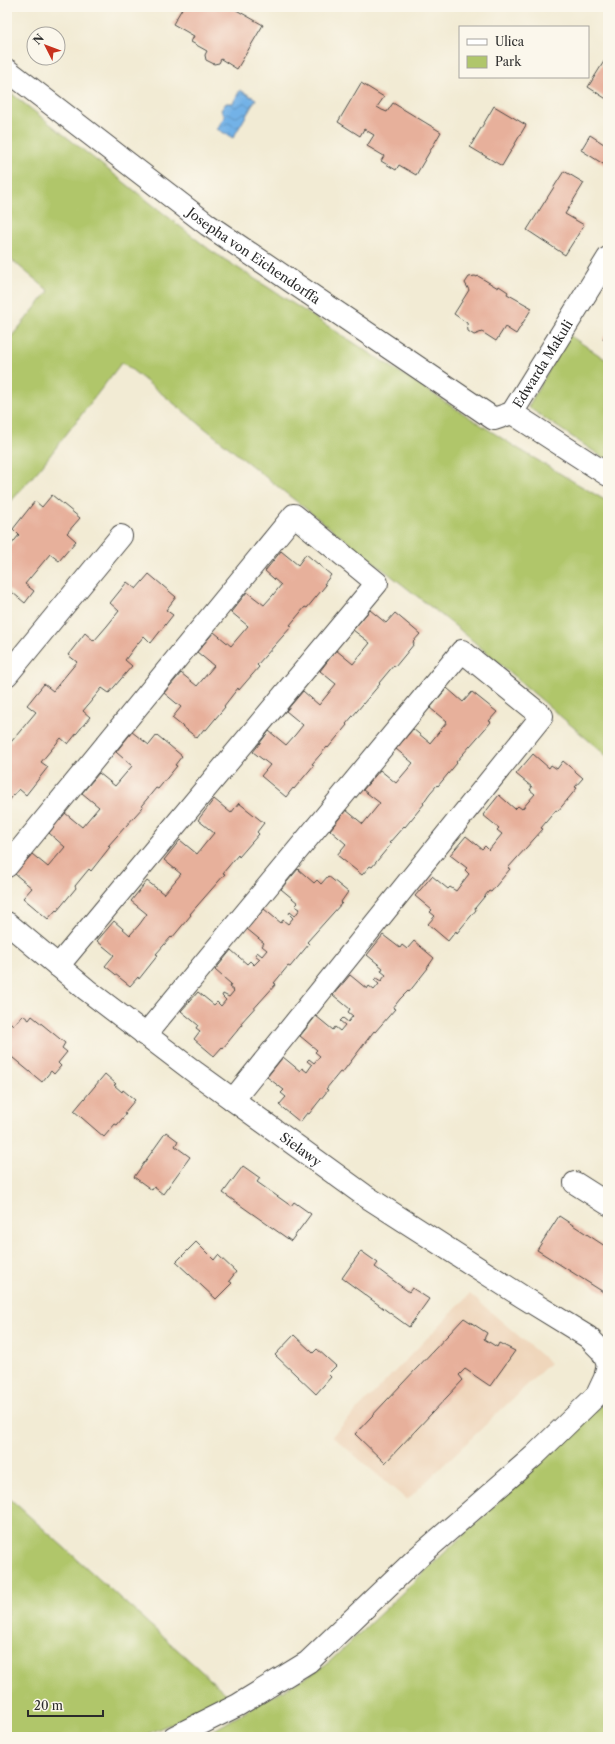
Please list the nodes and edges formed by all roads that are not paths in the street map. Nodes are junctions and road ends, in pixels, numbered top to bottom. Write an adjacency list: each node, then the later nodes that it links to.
1 (7, 70): 3 (street, Josepha von Eichendorffa)
2 (608, 258): 3 (street, Edwarda Makuli)
3 (512, 413): 4 (street, Edwarda Makuli)
4 (608, 474)
5 (121, 536): 6 (street)
6 (7, 675)
7 (7, 866): 9 (street)
8 (7, 922): 9 (street, Sielawy)
9 (58, 966): 10 (street, Sielawy)
10 (145, 1034): 11 (street, Sielawy); 11 (street)
11 (233, 1100): 14 (street, Sielawy)
12 (575, 1183): 13 (street)
13 (608, 1204)
14 (607, 1356): 15 (street)
15 (174, 1737)

